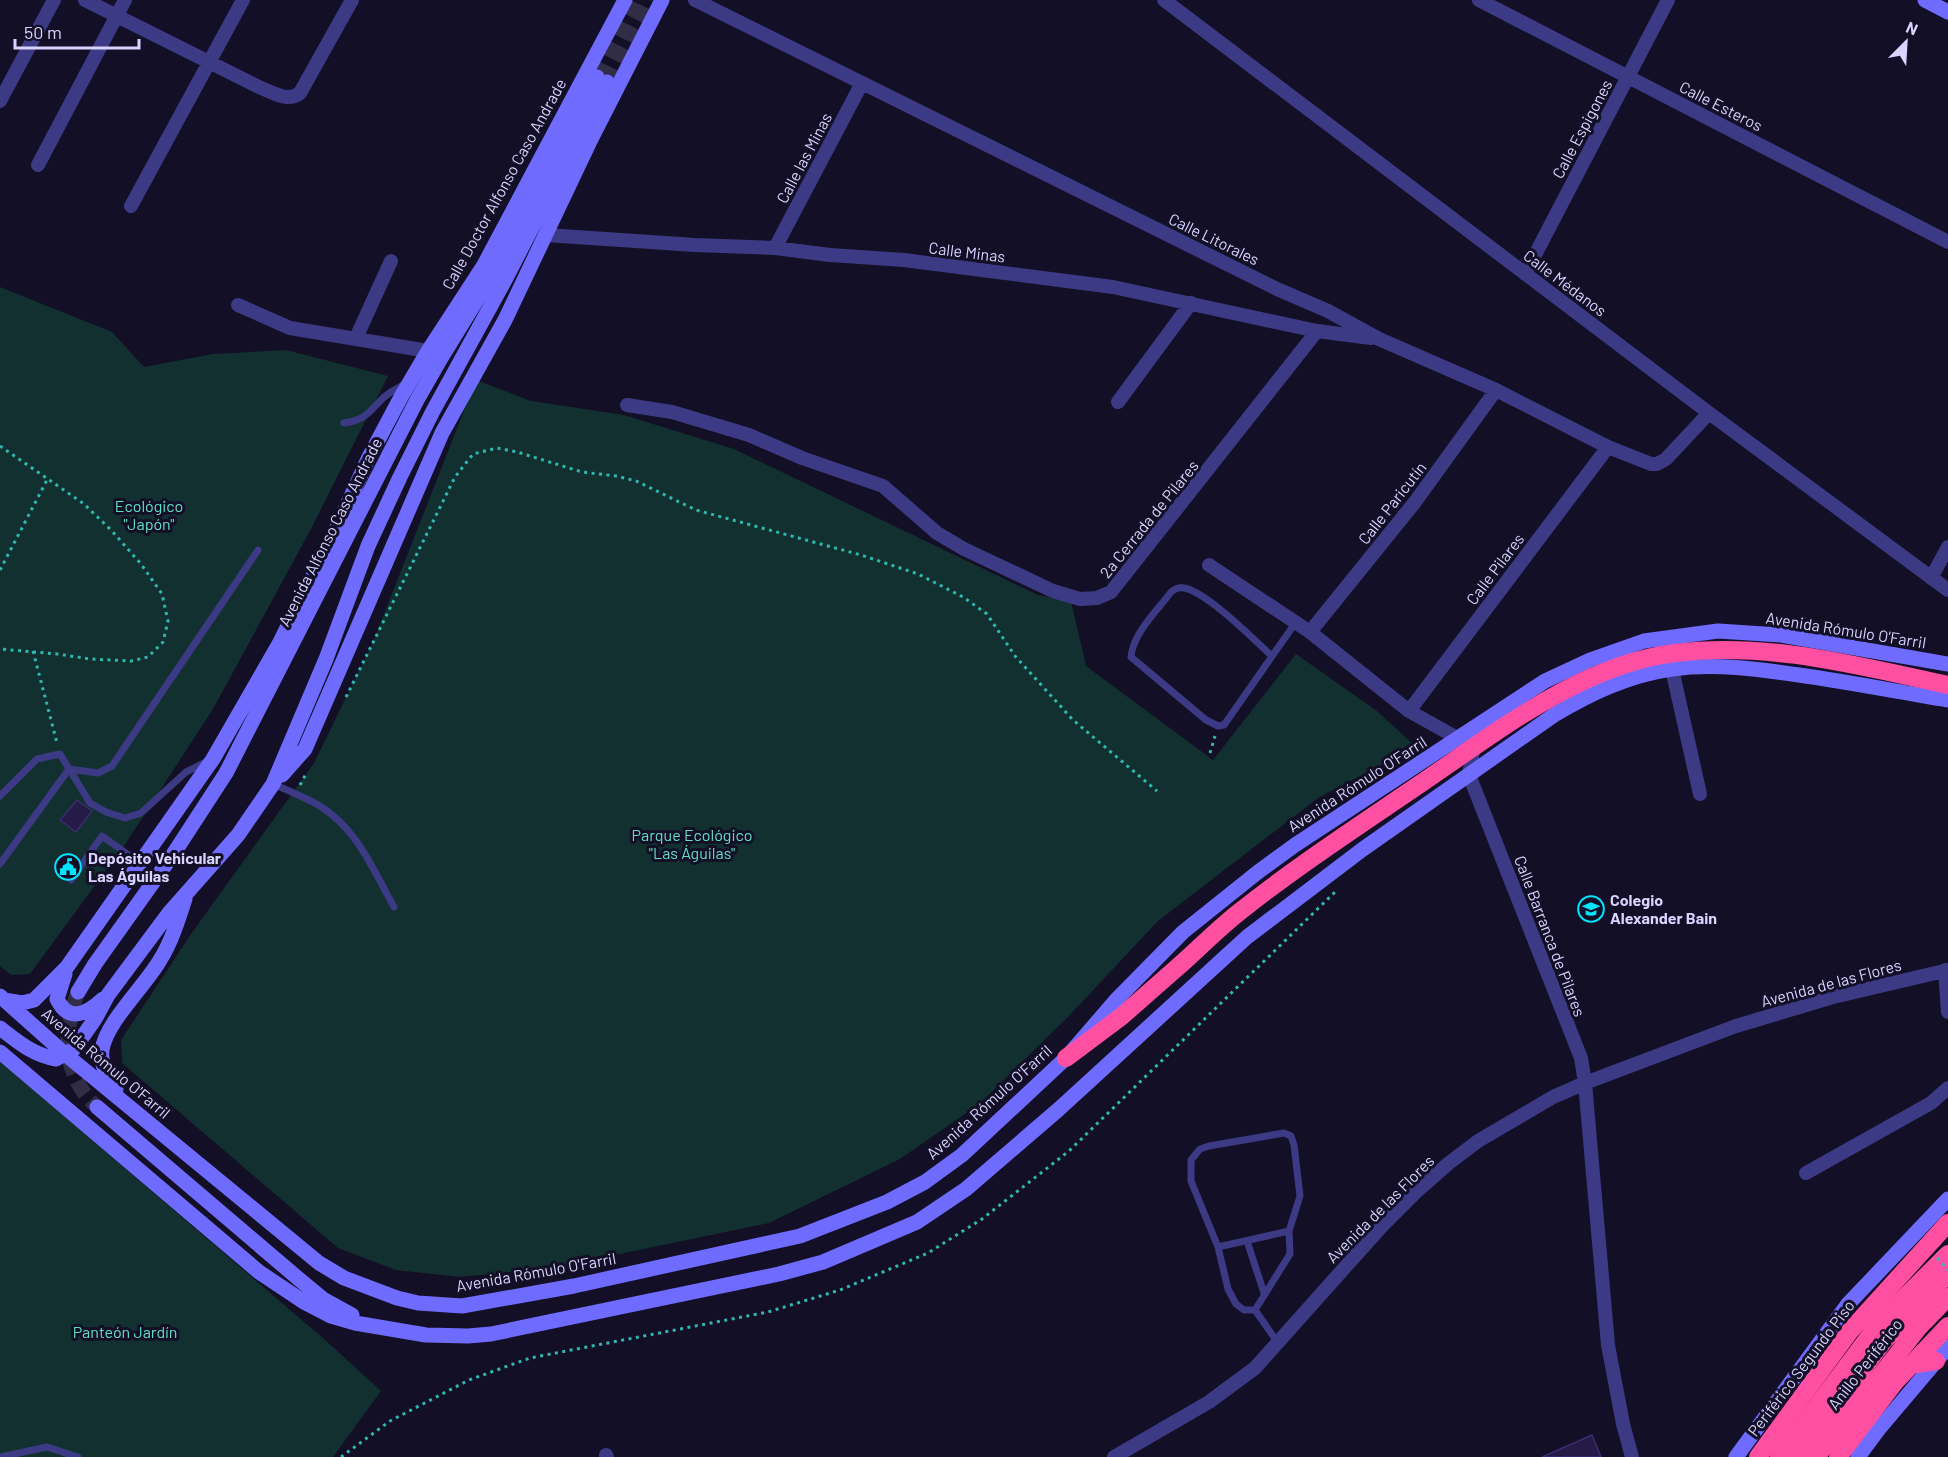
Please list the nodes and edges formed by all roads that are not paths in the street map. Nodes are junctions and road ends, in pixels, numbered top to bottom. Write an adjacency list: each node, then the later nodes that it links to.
1 (54, 0): 18 (street)
2 (85, 0): 14 (street)
3 (125, 0): 14 (street)
4 (243, 0): 15 (street)
5 (352, 0): 15 (street)
6 (625, 0): 31 (main road, Calle Doctor Alfonso Caso Andrade)
7 (662, 0): 21 (main road)
8 (695, 0): 17 (street, Calle Litorales)
9 (1164, 0): 25 (street, Calle Médanos)
10 (1479, 0): 16 (street, Calle Esteros)
11 (1668, 0): 16 (street, Calle Espigones)
12 (1925, 0): 13 (main road)
13 (1948, 12)
14 (117, 14): 15 (street); 19 (street)
15 (211, 62): 20 (street)
16 (1628, 77): 22 (street, Calle Esteros); 25 (street, Calle Espigones)
17 (862, 84): 23 (street, Calle las Minas); 30 (street, Calle Litorales)
18 (0, 101)
19 (38, 165)
20 (131, 206)
21 (546, 235): 23 (street, Calle Minas); 61 (main road)
22 (1948, 242)
23 (775, 248): 26 (street, Calle Minas)
24 (391, 261): 29 (street)
25 (1525, 274): 36 (street, Calle Médanos)
26 (1191, 303): 28 (street, Calle Minas); 34 (street)
27 (238, 305): 29 (street)
28 (1317, 331): 30 (street, Calle Minas); 35 (street, 2a Cerrada de Pilares)
29 (356, 338): 31 (street)
30 (1380, 339): 33 (street, Calle Litorales)
31 (428, 351): 32 (main road, Calle Doctor Alfonso Caso Andrade)
32 (411, 381): 37 (lane); 42 (main road, Calle Doctor Alfonso Caso Andrade)
33 (1496, 390): 38 (street, Calle Litorales); 48 (street, Calle Paricutín)
34 (1118, 402)
35 (627, 405)
36 (1709, 413): 38 (street, Calle Litorales); 43 (street, Calle Médanos)
37 (344, 423)
38 (1608, 447): 55 (street, Calle Pilares)
39 (1948, 547): 43 (street)
40 (258, 550): 59 (lane)
41 (1209, 565): 46 (street)
42 (314, 573): 45 (main road); 49 (main road, Calle Doctor Alfonso Caso Andrade)
43 (1931, 578): 44 (street, Calle Médanos)
44 (1948, 591)
45 (316, 597): 47 (main road, Avenida Alfonso Caso Andrade); 61 (main road, Avenida Alfonso Caso Andrade)
46 (1296, 622): 48 (street); 50 (lane)
47 (301, 627): 49 (main road); 71 (main road, Avenida Alfonso Caso Andrade)
48 (1310, 632): 55 (street)
49 (279, 644): 58 (main road, Calle Doctor Alfonso Caso Andrade)
50 (1272, 656): 50 (lane)
51 (1948, 664): 56 (main road, Avenida Rómulo O'Farril)
52 (1672, 669): 54 (main road); 60 (main road); 62 (street)
53 (1948, 685): 78 (highway, bridge)
54 (1948, 700)
55 (1409, 711): 56 (street)
56 (1460, 739): 57 (main road, Avenida Rómulo O'Farril); 60 (street, Calle Barranca de Pilares)
57 (1437, 753): 60 (main road); 78 (main road, Avenida Rómulo O'Farril)
58 (213, 759): 59 (lane); 64 (main road, Calle Doctor Alfonso Caso Andrade)
59 (69, 769): 63 (lane); 65 (lane)
60 (1464, 779): 79 (street, Calle Barranca de Pilares); 94 (main road)
61 (273, 784): 67 (main road, Avenida Alfonso Caso Andrade); 68 (lane)
62 (1700, 794)
63 (0, 796)
64 (140, 863): 66 (lane); 69 (main road, Calle Doctor Alfonso Caso Andrade)
65 (0, 864)
66 (71, 880)
67 (185, 896): 72 (main road, Avenida Alfonso Caso Andrade); 81 (main road)
68 (394, 907)
69 (67, 967): 72 (main road); 73 (main road, Calle Doctor Alfonso Caso Andrade)
70 (1947, 970): 74 (street); 79 (street, Avenida de las Flores)
71 (78, 992)
72 (108, 995): 77 (main road)
73 (2, 998): 77 (main road, Avenida Rómulo O'Farril)
74 (1948, 1011)
75 (0, 1028): 77 (main road)
76 (0, 1052): 94 (main road)
77 (65, 1054): 81 (main road, Avenida Rómulo O'Farril)
78 (1066, 1058): 81 (main road, Avenida Rómulo O'Farril)
79 (1585, 1083): 96 (street, Avenida de las Flores); 102 (street, Calle Barranca de Pilares)
80 (1948, 1088): 83 (street)
81 (122, 1099)
82 (97, 1107): 94 (main road)
83 (1806, 1173)
84 (1948, 1199): 103 (main road)
85 (1948, 1223): 104 (highway, Periférico Segundo Piso, bridge)
86 (1289, 1231): 87 (lane); 88 (lane); 91 (lane)
87 (1247, 1241): 88 (lane); 91 (lane)
88 (1218, 1247): 93 (lane)
89 (1948, 1254): 105 (highway, Anillo Periférico)
90 (1948, 1274): 106 (highway)
91 (1264, 1293): 93 (lane)
92 (1948, 1297): 98 (highway, Anillo Periférico)
93 (1255, 1310): 96 (lane)
94 (377, 1325)
95 (1948, 1326): 108 (highway, bridge)
96 (1278, 1343): 101 (street, Avenida de las Flores)
97 (1942, 1354): 98 (highway); 109 (main road)
98 (1886, 1369): 107 (highway, Anillo Periférico)
99 (0, 1457): 100 (lane)
100 (78, 1457)
101 (1114, 1457)
102 (1632, 1457)
103 (1736, 1457)
104 (1758, 1457)
105 (1779, 1457)
106 (1796, 1457)
107 (1816, 1457)
108 (1838, 1457)
109 (1858, 1457)

